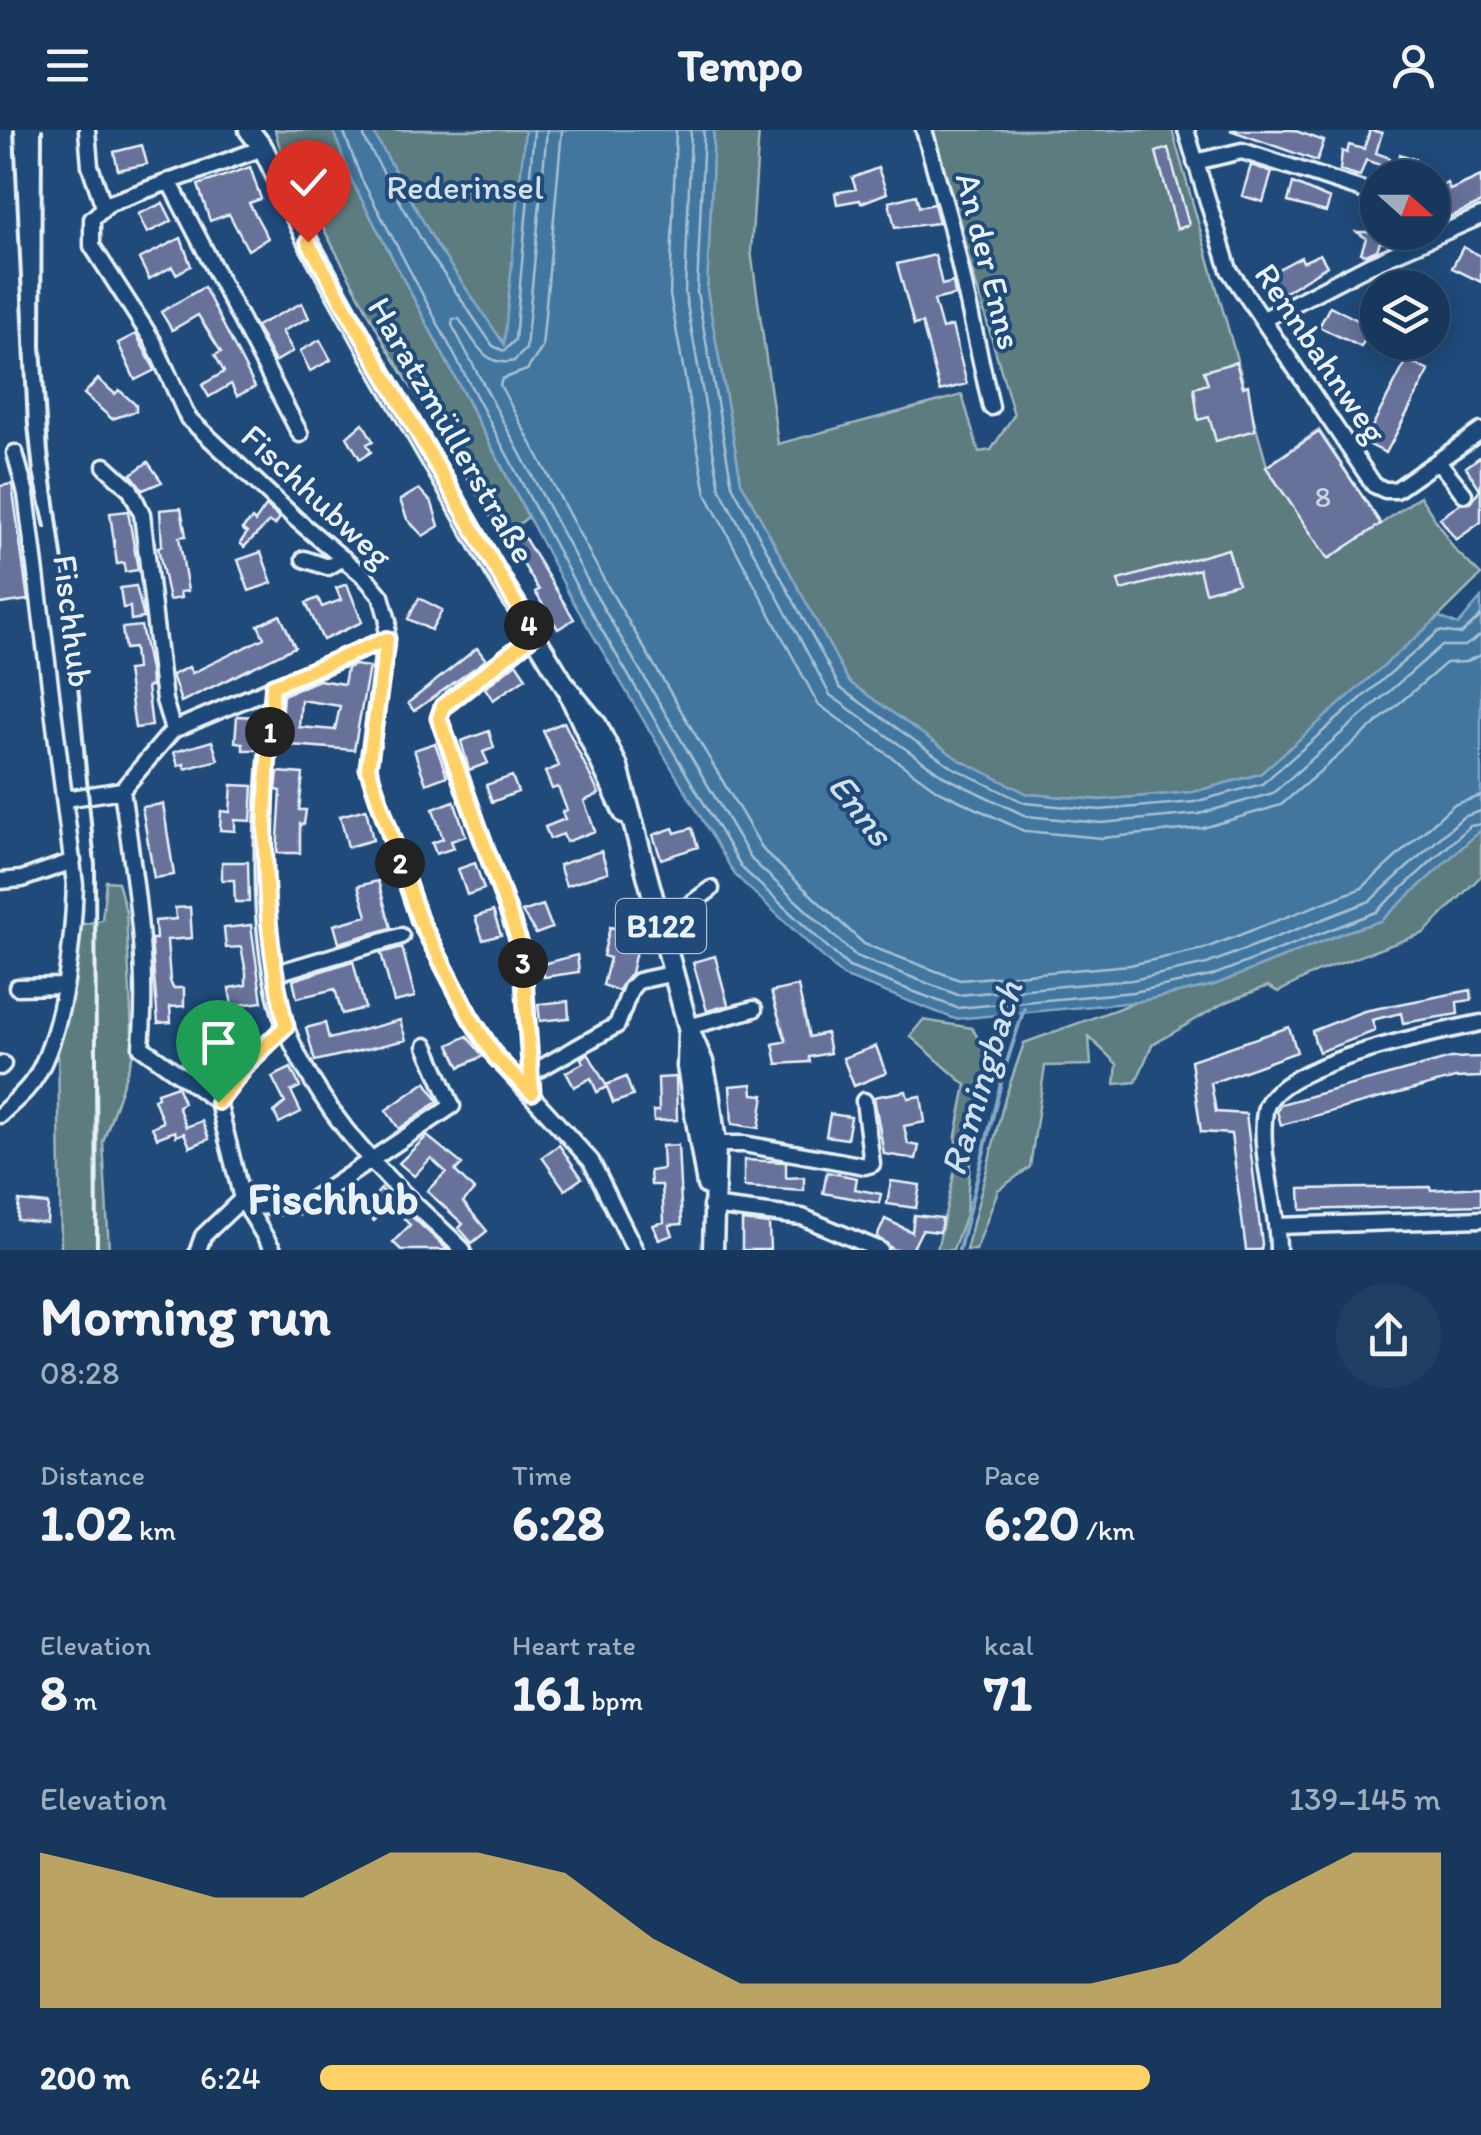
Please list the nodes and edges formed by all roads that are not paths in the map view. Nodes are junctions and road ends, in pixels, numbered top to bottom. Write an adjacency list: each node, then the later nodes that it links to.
1 (87, 130): 9 (street)
2 (249, 130): 5 (main road, Haratzmüllerstraße / B122)
3 (924, 130): 14 (street, An der Enns)
4 (1186, 130): 6 (street, Rennbahnweg)
5 (262, 139): 7 (street); 23 (main road, Haratzmüllerstraße / B122)
6 (1195, 162): 8 (street); 13 (street, Rennbahnweg)
7 (169, 182): 9 (street); 16 (street)
8 (1360, 189)
9 (104, 206): 21 (street, Fischhubweg)
10 (1481, 216): 11 (street)
11 (1450, 223)
12 (1392, 250): 13 (street)
13 (1264, 319): 18 (street, Rennbahnweg)
14 (991, 406)
15 (1481, 430): 18 (street, Rennbahnweg)
16 (300, 434)
17 (15, 453): 28 (street, Fischhub)
18 (1438, 461): 20 (street)
19 (106, 466): 26 (street)
20 (1464, 494)
21 (343, 558): 22 (street); 24 (street, Fischhubweg)
22 (304, 559)
23 (534, 635): 32 (main road, Haratzmüllerstraße / B122); 43 (street)
24 (387, 639): 25 (street); 44 (street, Fischhubweg)
25 (273, 686): 26 (street); 34 (street)
26 (173, 730): 27 (street)
27 (122, 790): 28 (street); 46 (street)
28 (66, 798): 29 (street, Fischhub)
29 (73, 861): 30 (street); 36 (street, Fischhub)
30 (0, 881)
31 (711, 889): 32 (street)
32 (661, 926): 35 (main road, Haratzmüllerstraße / B122)
33 (401, 936): 34 (street)
34 (273, 974): 40 (street)
35 (674, 974): 41 (main road, Haratzmüllerstraße / B122); 43 (street)
36 (63, 986): 37 (street); 47 (street, Fischhub)
37 (17, 987)
38 (754, 1010): 41 (street)
39 (1481, 1023): 53 (street)
40 (286, 1026): 46 (street); 49 (street)
41 (688, 1027): 48 (main road, Haratzmüllerstraße / B122)
42 (426, 1046): 49 (street)
43 (532, 1073): 44 (street)
44 (532, 1093): 58 (street, Fischhubweg)
45 (864, 1101): 48 (street)
46 (218, 1102): 50 (street)
47 (0, 1115)
48 (707, 1144): 51 (main road, Haratzmüllerstraße / B122)
49 (370, 1160): 50 (street); 57 (street)
50 (245, 1203): 55 (street); 56 (street)
51 (711, 1206): 54 (street); 59 (main road, Haratzmüllerstraße / B122)
52 (1481, 1220): 53 (street)
53 (1278, 1226): 61 (street)
54 (858, 1245): 60 (street)
55 (198, 1250)
56 (273, 1250)
57 (463, 1250)
58 (635, 1250)
59 (713, 1250)
60 (880, 1250)
61 (1278, 1250)

